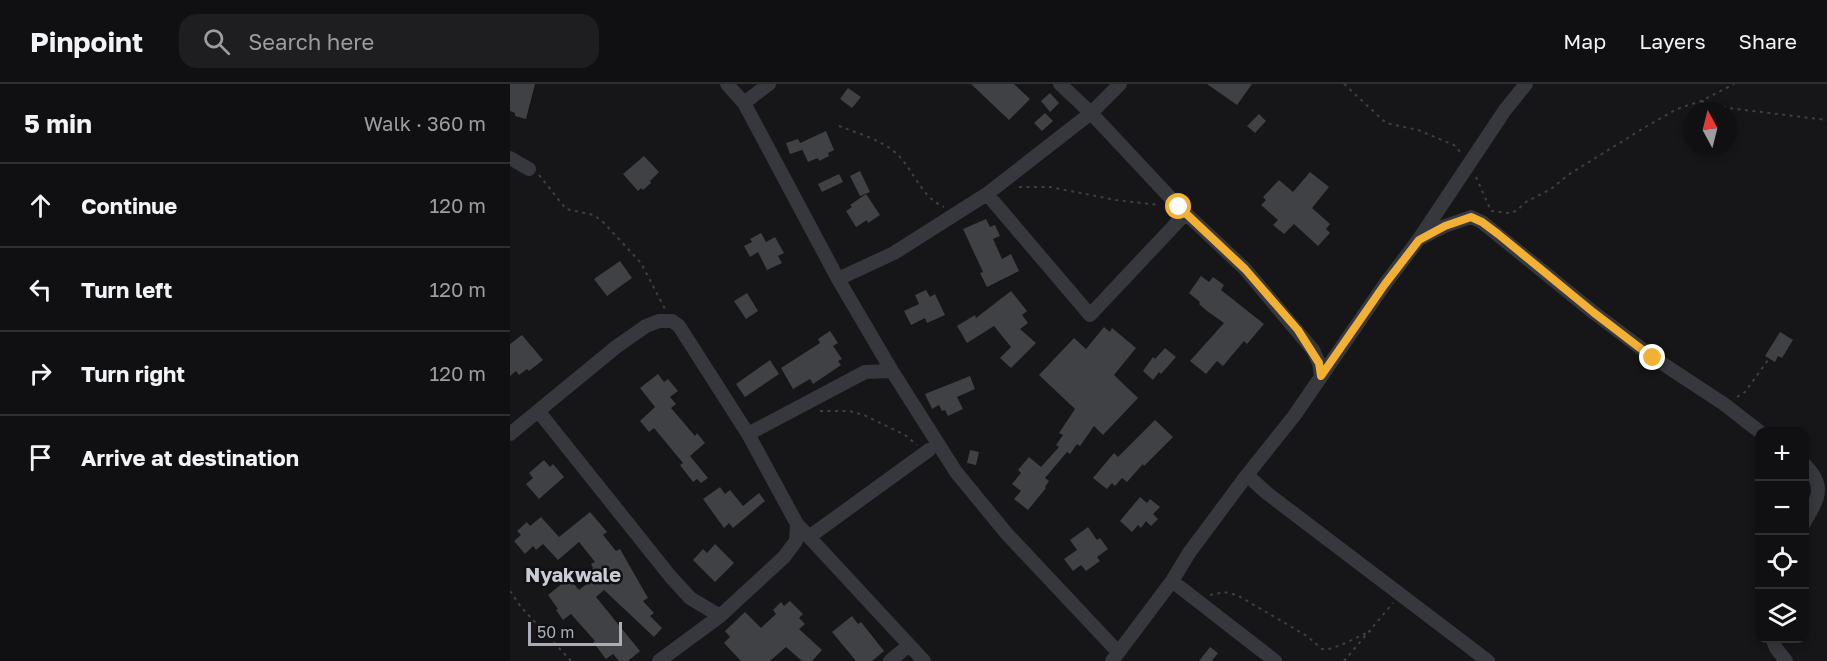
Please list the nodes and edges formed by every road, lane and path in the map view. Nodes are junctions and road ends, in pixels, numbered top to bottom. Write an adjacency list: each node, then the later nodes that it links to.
1 (727, 84): 9 (street)
2 (769, 84): 9 (street)
3 (1060, 84): 10 (street)
4 (1120, 84): 10 (street)
5 (1344, 84): 14 (path)
6 (1526, 84): 14 (street)
7 (1734, 84): 8 (path)
8 (1701, 101): 11 (path); 18 (path)
9 (744, 103): 22 (street)
10 (1091, 113): 16 (street); 17 (street)
11 (1827, 120)
12 (839, 126): 19 (path)
13 (510, 158): 15 (street)
14 (1468, 163): 18 (path); 21 (street)
15 (529, 169): 23 (path)
16 (991, 190): 17 (path); 17 (street); 19 (street)
17 (1183, 210): 28 (street)
18 (1491, 211): 20 (path)
19 (958, 213): 22 (street)
20 (1471, 217): 21 (street); 30 (street)
21 (1419, 240): 28 (street)
22 (838, 279): 24 (street)
23 (672, 321): 31 (street); 34 (street)
24 (876, 345): 26 (street); 27 (street)
25 (1768, 360): 30 (path)
26 (892, 370): 27 (street); 49 (street)
27 (865, 372): 29 (street)
28 (1321, 376): 37 (street)
29 (804, 404): 34 (street); 35 (path)
30 (1724, 404): 32 (street)
31 (539, 412): 33 (street); 45 (street)
32 (1755, 428)
33 (510, 434)
34 (748, 434): 39 (street)
35 (928, 450): 40 (street)
36 (1809, 470): 38 (street)
37 (1247, 475): 41 (street); 43 (street)
38 (1809, 515)
39 (798, 524): 40 (street); 45 (street)
40 (809, 537): 48 (street)
41 (1172, 581): 44 (street); 49 (street)
42 (510, 591): 50 (path)
43 (1400, 594): 46 (path); 56 (street)
44 (1196, 597): 46 (path); 54 (street)
45 (720, 616): 51 (street)
46 (1371, 631): 55 (path)
47 (1774, 643): 57 (street)
48 (909, 645): 52 (street); 53 (street)
49 (1115, 656)
50 (571, 661)
51 (659, 661)
52 (890, 661)
53 (924, 661)
54 (1275, 661)
55 (1344, 661)
56 (1488, 661)
57 (1786, 661)

